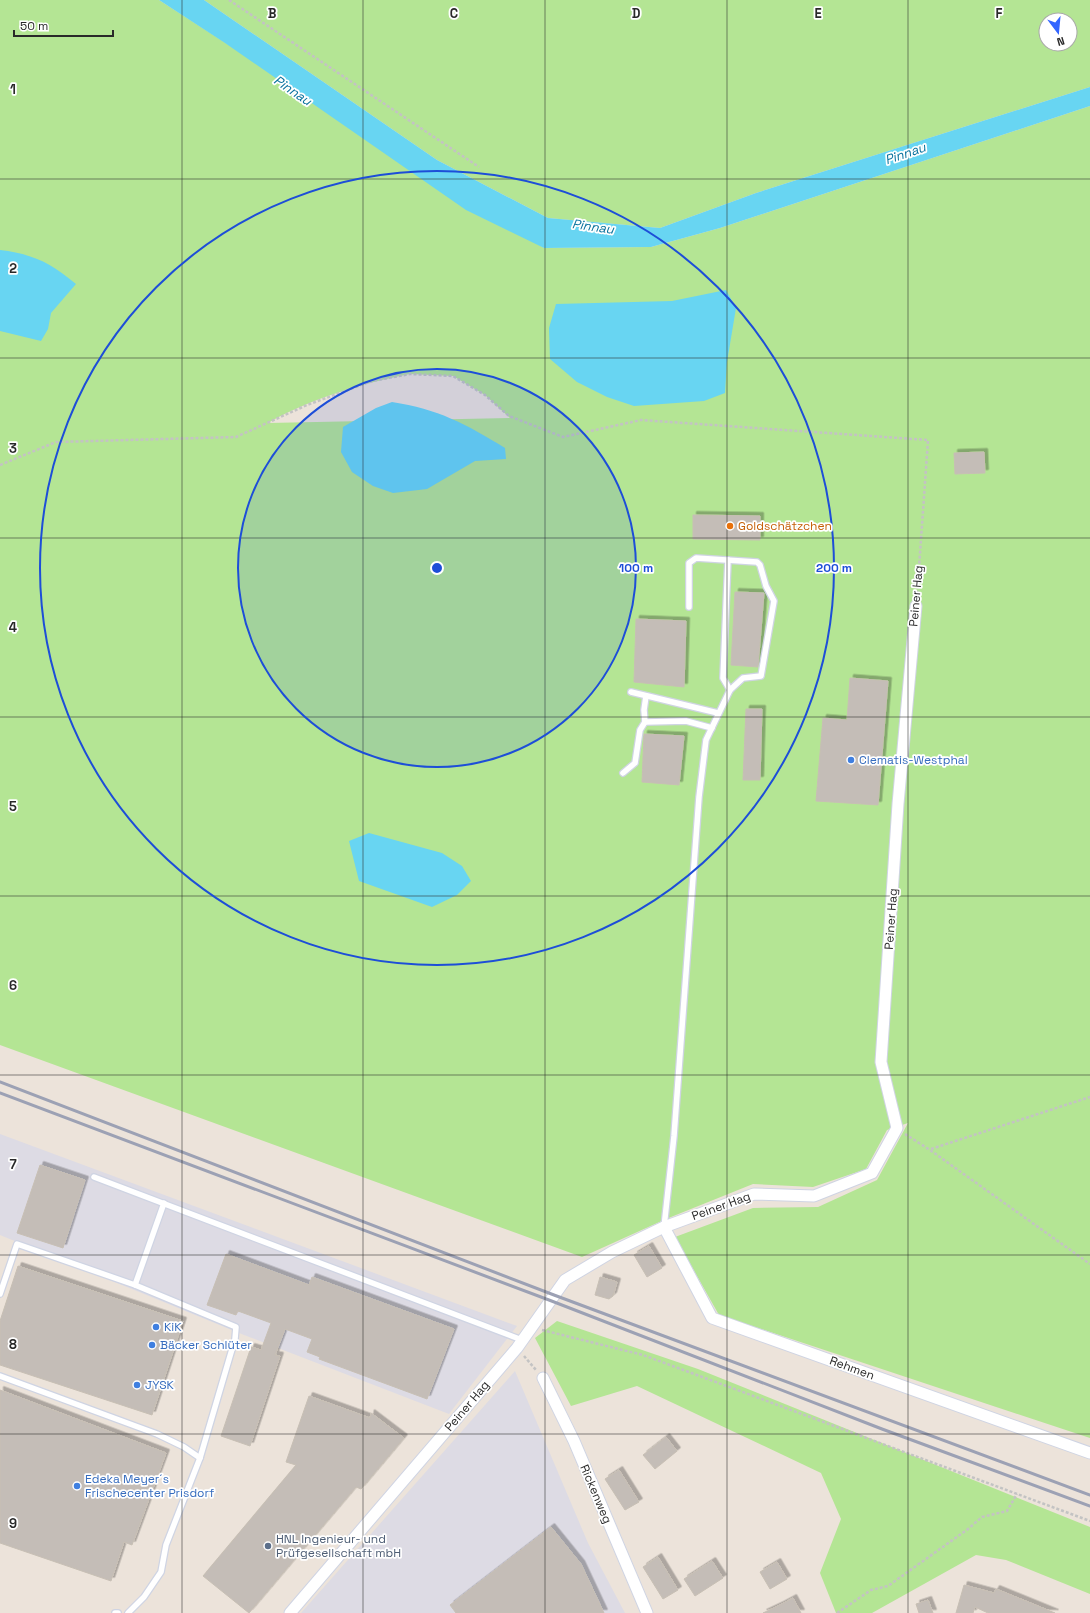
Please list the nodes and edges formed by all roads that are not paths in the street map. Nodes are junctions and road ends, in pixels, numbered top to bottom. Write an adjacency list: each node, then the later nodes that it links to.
1 (728, 560): 3 (lane); 4 (lane); 4 (lane)
2 (916, 606): 13 (street, Peiner Hag)
3 (689, 607)
4 (730, 690): 7 (lane)
5 (631, 692): 6 (lane)
6 (646, 696): 7 (lane); 8 (lane)
7 (718, 713): 9 (lane)
8 (645, 722): 9 (lane); 10 (lane)
9 (712, 728): 13 (lane)
10 (624, 773)
11 (94, 1177): 12 (lane)
12 (164, 1203): 14 (lane); 16 (lane)
13 (664, 1227): 16 (street, Peiner Hag); 19 (street, Rehmen)
14 (135, 1285): 15 (lane); 20 (lane)
15 (0, 1294)
16 (519, 1344): 24 (street, Peiner Hag)
17 (0, 1376): 20 (lane)
18 (543, 1378): 25 (street, Rickenweg)
19 (1090, 1453)
20 (200, 1458): 23 (lane)
21 (115, 1613): 22 (lane)
22 (118, 1613)
23 (128, 1613)
24 (290, 1613)
25 (647, 1613)

